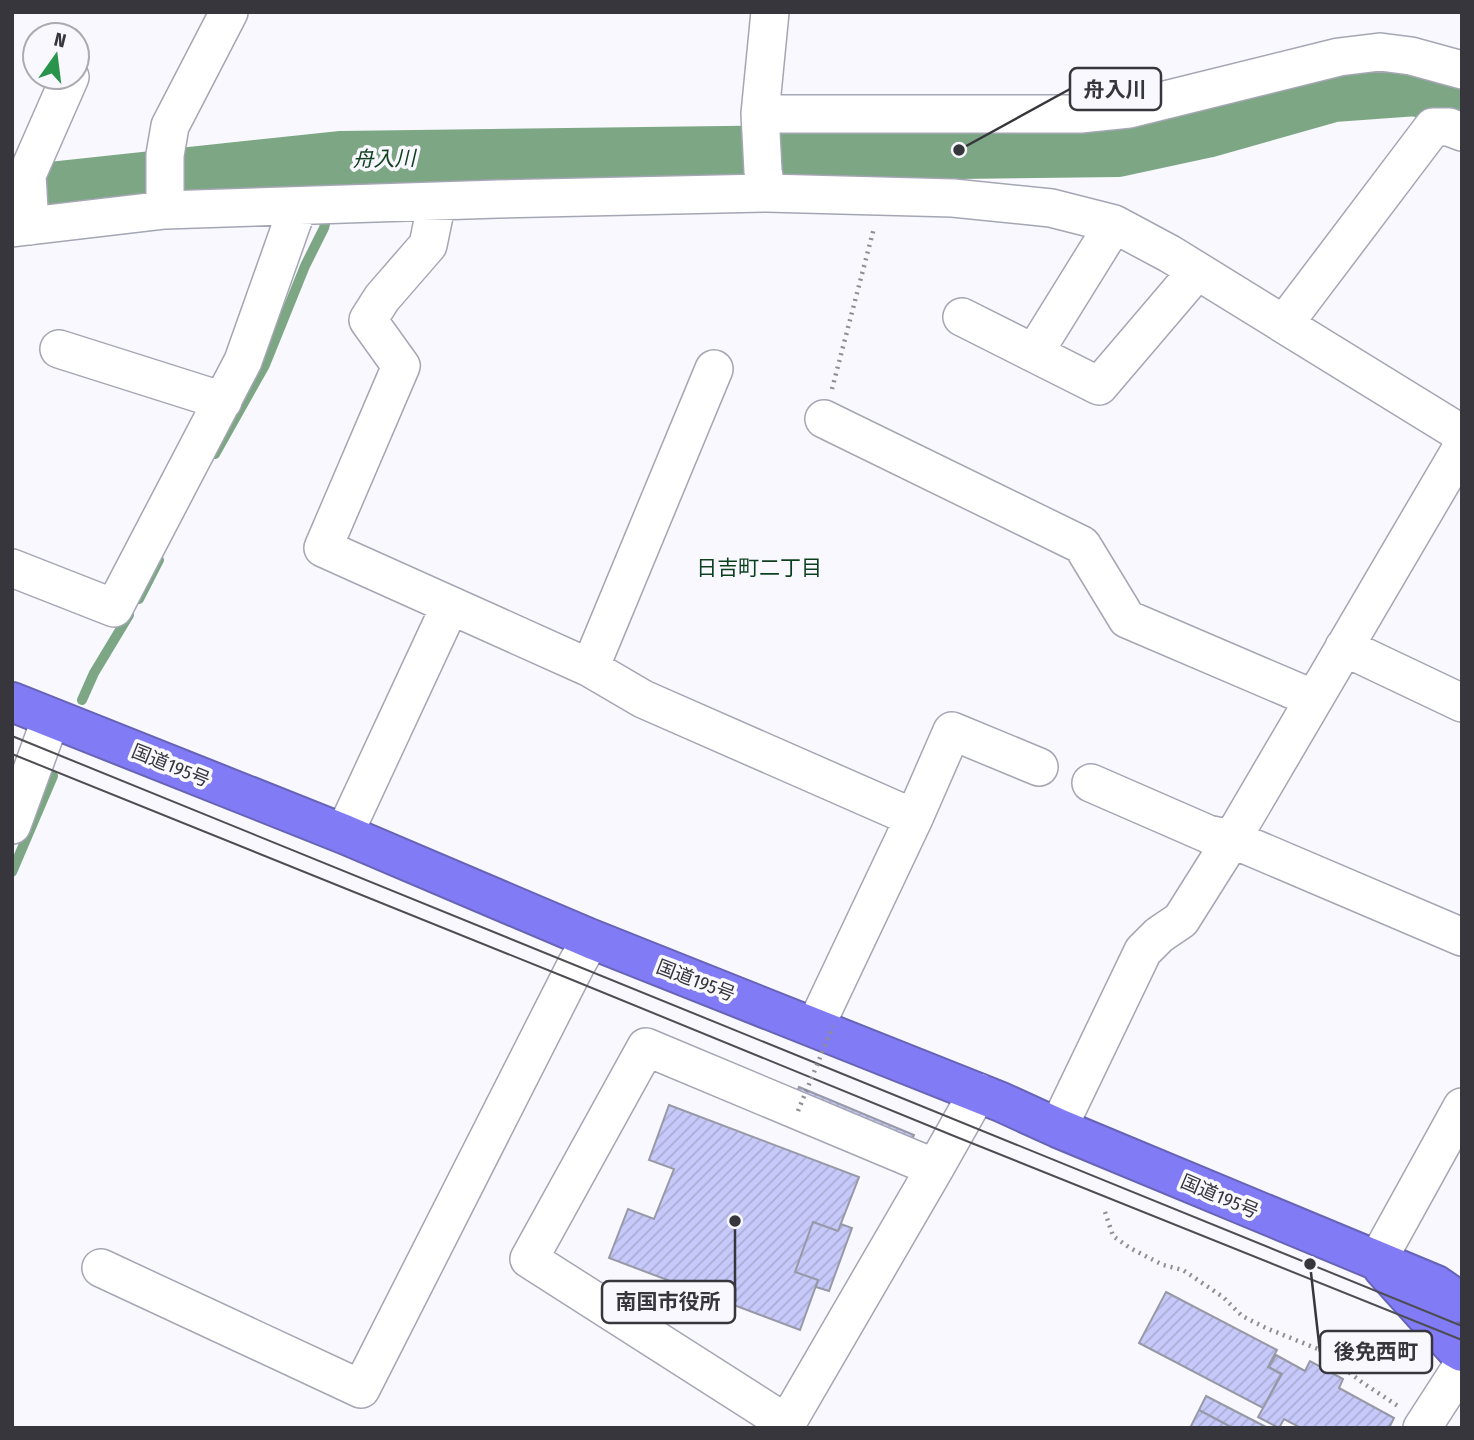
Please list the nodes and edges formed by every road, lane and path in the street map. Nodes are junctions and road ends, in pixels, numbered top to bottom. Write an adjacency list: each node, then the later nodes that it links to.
1 (229, 12): 11 (street)
2 (770, 12): 5 (street)
3 (1462, 69): 5 (street)
4 (64, 91): 13 (street)
5 (760, 114): 7 (street)
6 (1462, 132): 16 (street)
7 (767, 193): 8 (street); 9 (street)
8 (882, 197): 12 (street); 21 (path)
9 (437, 201): 10 (street); 25 (street)
10 (298, 205): 11 (street); 20 (street)
11 (165, 210): 13 (street)
12 (1114, 224): 14 (street); 18 (street)
13 (21, 227)
14 (1197, 271): 16 (street); 18 (street)
15 (962, 317): 18 (street)
16 (1283, 324): 22 (street)
17 (59, 349): 20 (street)
18 (1034, 353)
19 (714, 369): 27 (street)
20 (223, 401): 24 (street)
21 (824, 419): 28 (street)
22 (1462, 434)
23 (1462, 447): 26 (street)
24 (12, 568)
25 (450, 606): 27 (street); 36 (street)
26 (1344, 647): 28 (street); 30 (street)
27 (590, 668): 34 (street)
28 (1314, 699): 37 (street)
29 (12, 702): 31 (highway, 国道195号)
30 (1462, 703)
31 (51, 718): 35 (street); 36 (highway, 国道195号)
32 (1039, 767): 34 (street)
33 (1091, 783): 37 (street)
34 (914, 818): 40 (street)
35 (12, 825)
36 (344, 834): 39 (highway, 国道195号)
37 (1232, 839): 38 (street); 44 (street)
38 (1462, 937)
39 (591, 939): 40 (highway, 国道195号); 48 (street)
40 (824, 1027): 41 (highway, 国道195号); 43 (path, bridge)
41 (978, 1092): 44 (highway, 国道195号); 45 (street)
42 (1462, 1107): 47 (street)
43 (798, 1111)
44 (1058, 1128): 47 (highway, 国道195号)
45 (935, 1168): 52 (street); 52 (street)
46 (1105, 1212): 53 (path)
47 (1377, 1261): 49 (highway, 国道195号); 50 (highway, 国道195号)
48 (101, 1268)
49 (1462, 1303)
50 (1462, 1352)
51 (1462, 1366): 53 (street)
52 (785, 1425)
53 (1423, 1426)

